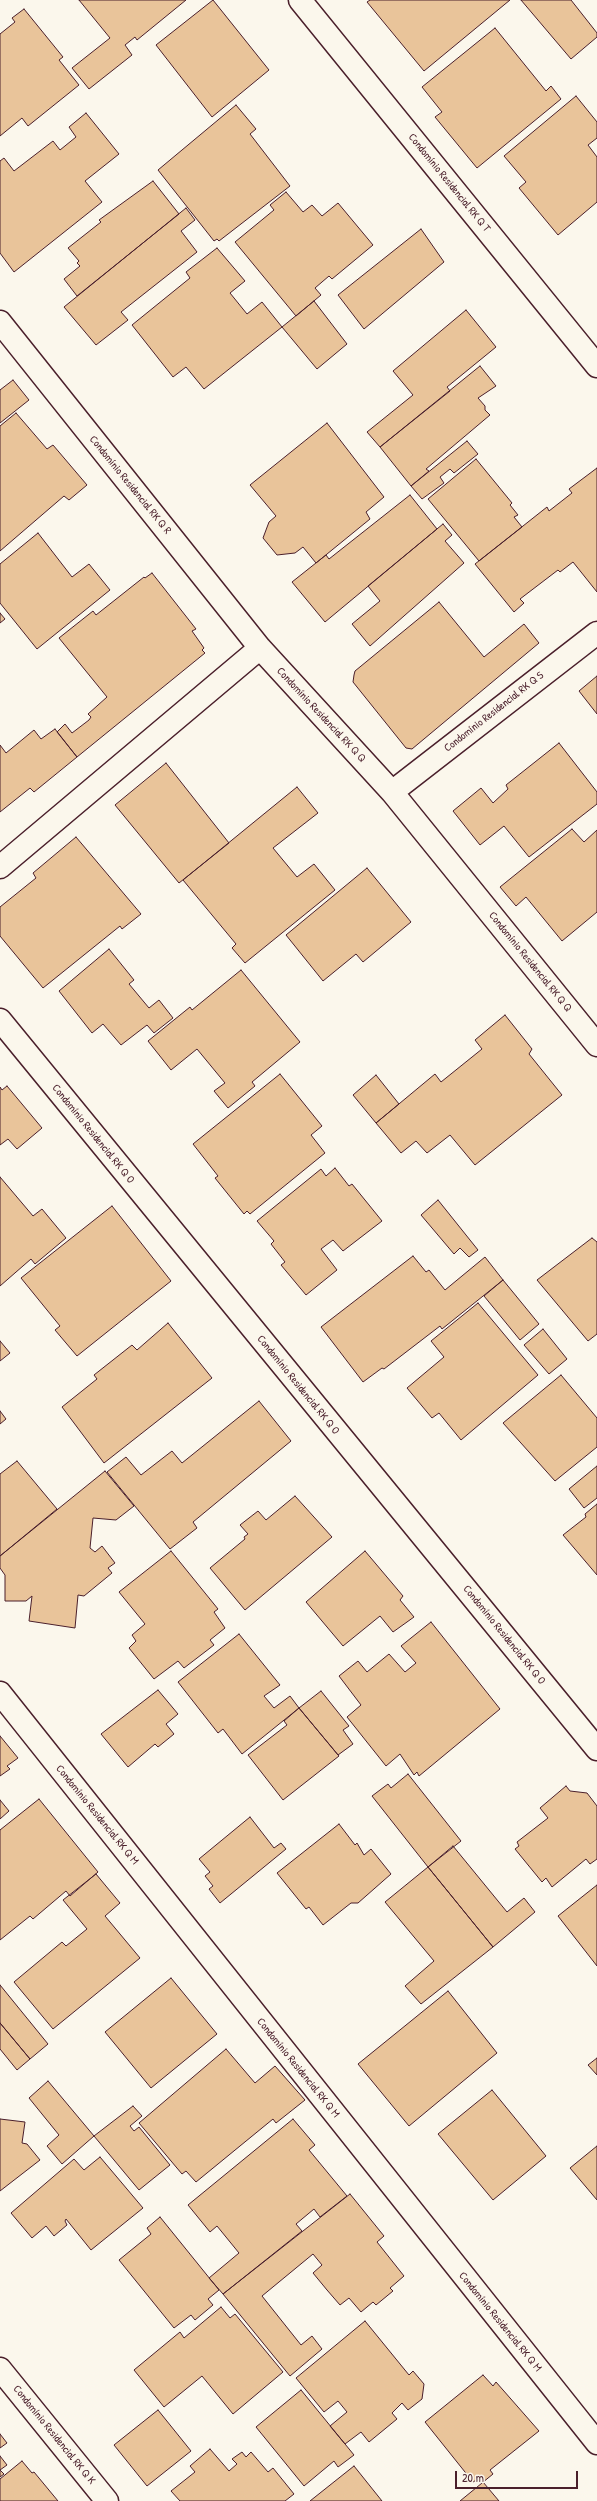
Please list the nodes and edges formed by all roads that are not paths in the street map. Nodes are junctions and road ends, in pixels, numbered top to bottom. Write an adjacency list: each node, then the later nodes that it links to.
1 (300, 0): 3 (street, Condomínio Residencial RK Q T)
2 (0, 322): 5 (street, Condomínio Residencial RK Q R)
3 (597, 366)
4 (597, 633): 6 (street, Condomínio Residencial RK Q S)
5 (260, 648): 6 (street, Condomínio Residencial RK Q Q); 7 (street)
6 (392, 792): 9 (street, Condomínio Residencial RK Q Q)
7 (0, 867)
8 (0, 1020): 11 (street, Condomínio Residencial RK Q O)
9 (597, 1045)
10 (0, 1693): 13 (street, Condomínio Residencial RK Q M)
11 (597, 1749)
12 (0, 2369): 14 (street, Condomínio Residencial RK Q K)
13 (597, 2443)
14 (107, 2501)

